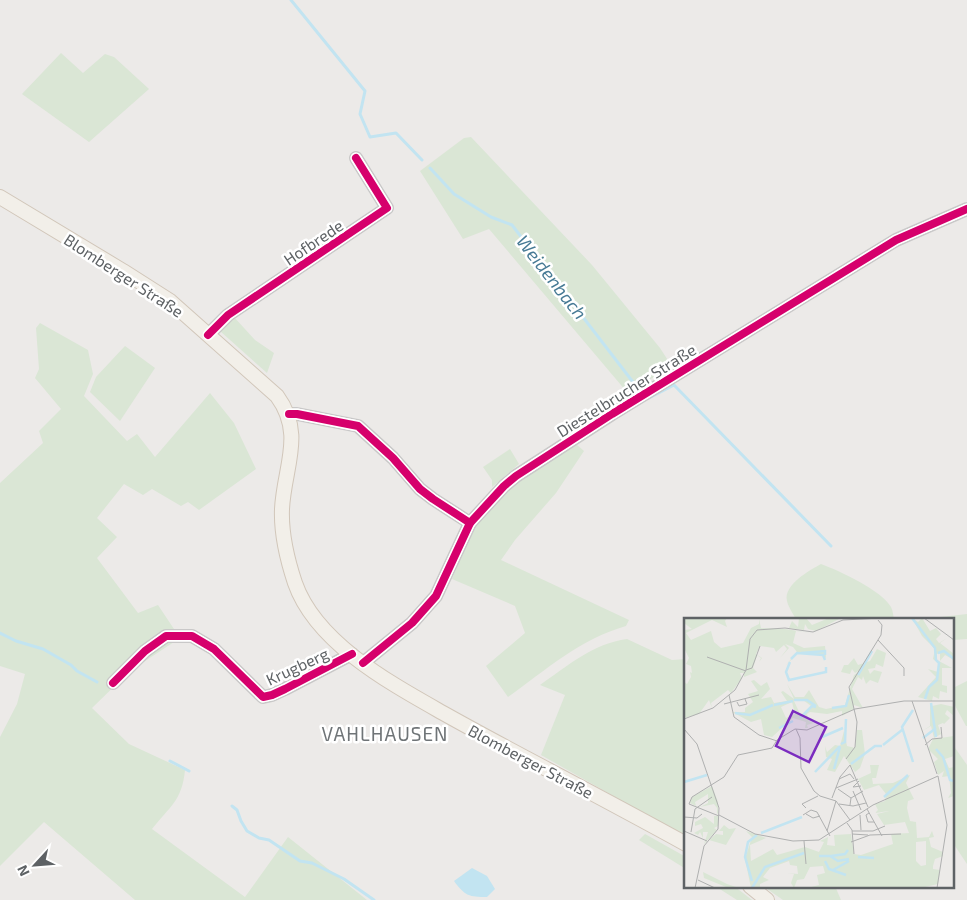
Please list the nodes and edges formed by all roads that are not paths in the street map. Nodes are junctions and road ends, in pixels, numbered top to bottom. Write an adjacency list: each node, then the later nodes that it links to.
1 (356, 158): 4 (street, Hofbrede)
2 (0, 197): 4 (main road, Blomberger Straße)
3 (967, 209): 6 (street, Diestelbrucher Straße)
4 (208, 335): 5 (main road, Blomberger Straße)
5 (289, 414): 6 (street); 7 (main road, Blomberger Straße)
6 (470, 523): 7 (street, Diestelbrucher Straße)
7 (357, 658): 8 (street, Krugberg); 9 (main road, Blomberger Straße)
8 (113, 682)
9 (684, 843)
10 (752, 888): 11 (main road)
11 (767, 900)

